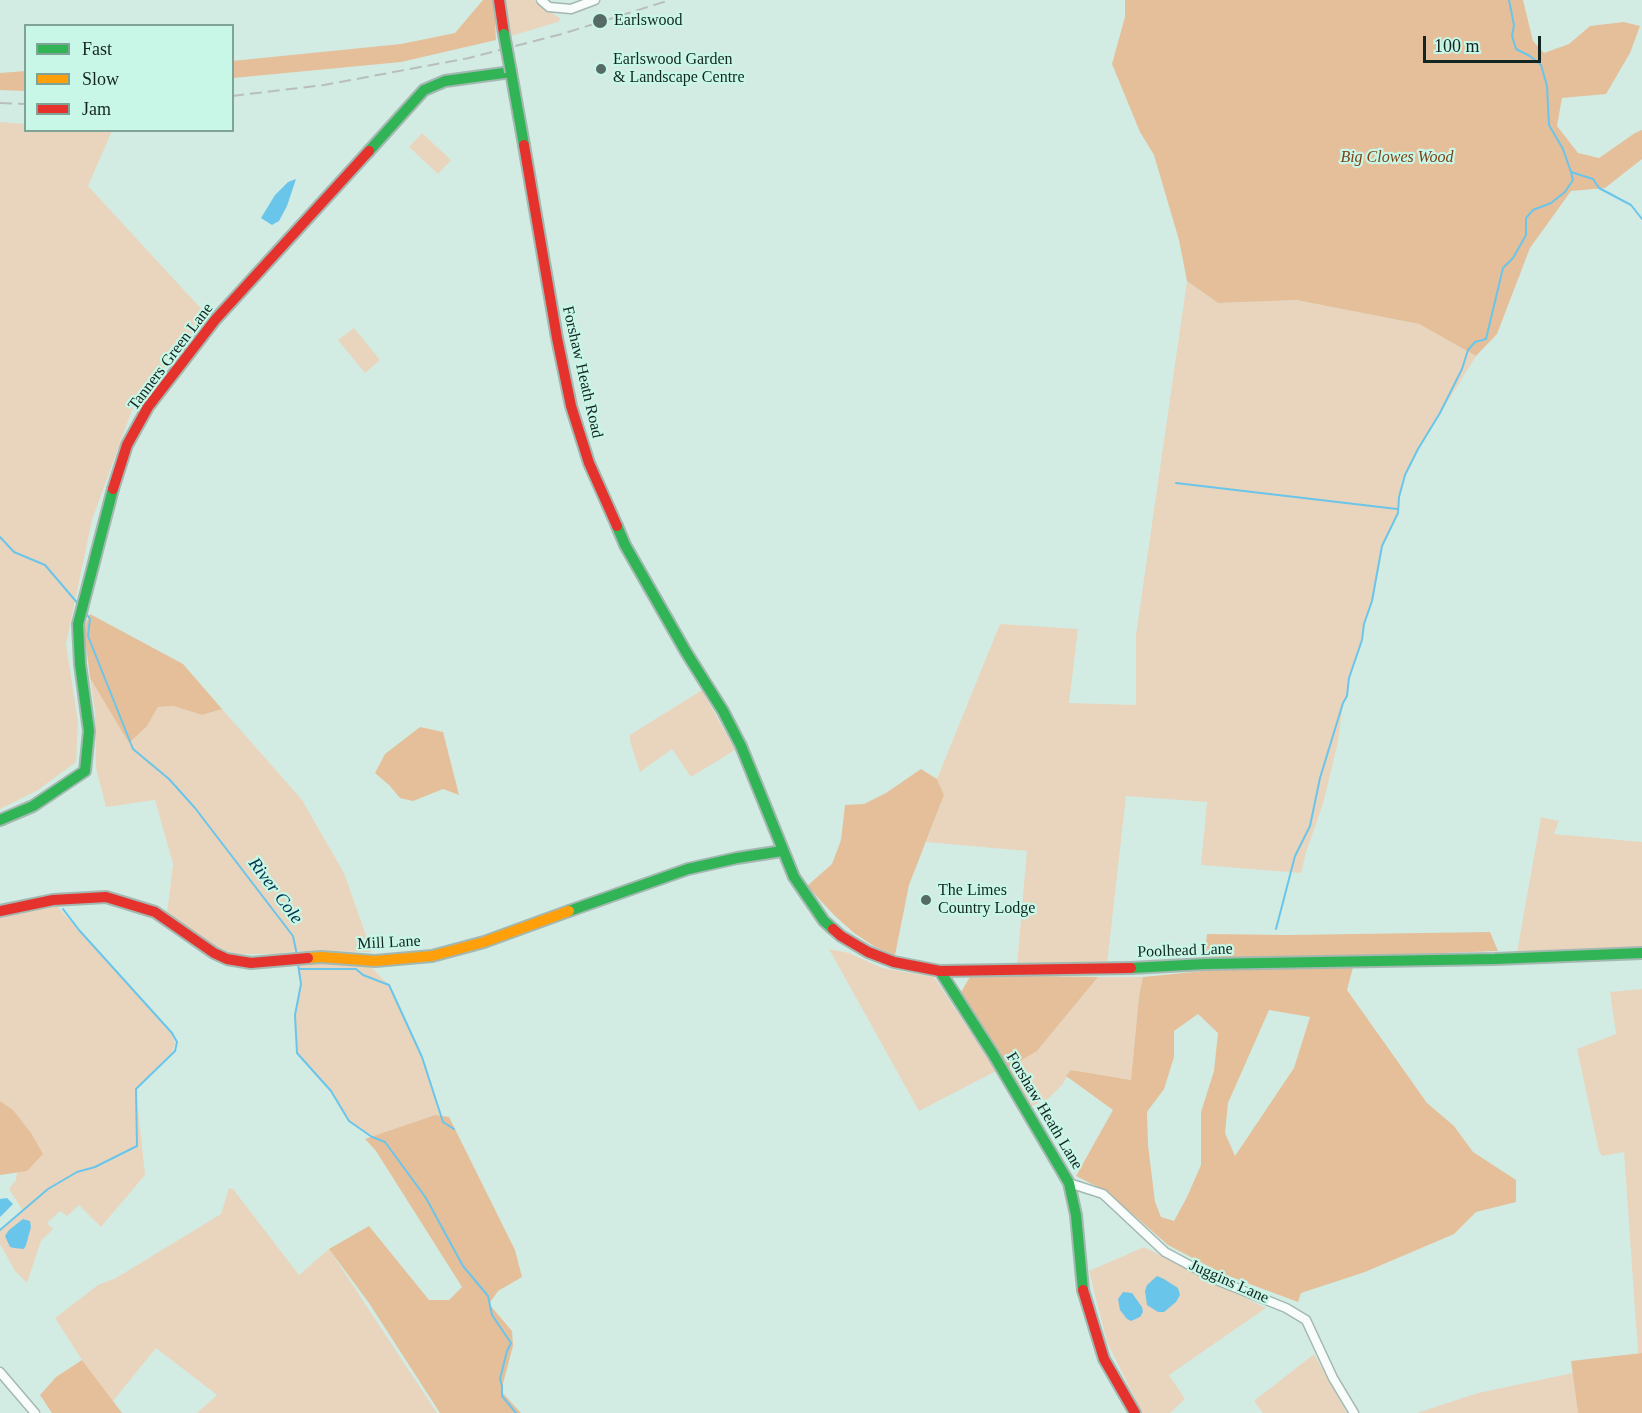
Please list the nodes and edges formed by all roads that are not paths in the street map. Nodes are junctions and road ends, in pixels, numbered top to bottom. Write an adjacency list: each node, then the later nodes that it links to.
1 (499, 0): 4 (street, Forshaw Heath Road, bridge)
2 (541, 0): 3 (street)
3 (595, 0)
4 (511, 72): 5 (street, Tanners Green Lane); 6 (street, Forshaw Heath Road)
5 (0, 820)
6 (782, 851): 7 (street, Mill Lane); 9 (street, Poolhead Lane)
7 (0, 911)
8 (1642, 953): 9 (street, Poolhead Lane)
9 (940, 971): 10 (street, Forshaw Heath Lane)
10 (1069, 1183): 13 (street, Forshaw Heath Lane); 14 (street, Juggins Lane)
11 (0, 1372): 12 (street)
12 (35, 1413)
13 (1135, 1413)
14 (1354, 1413)

